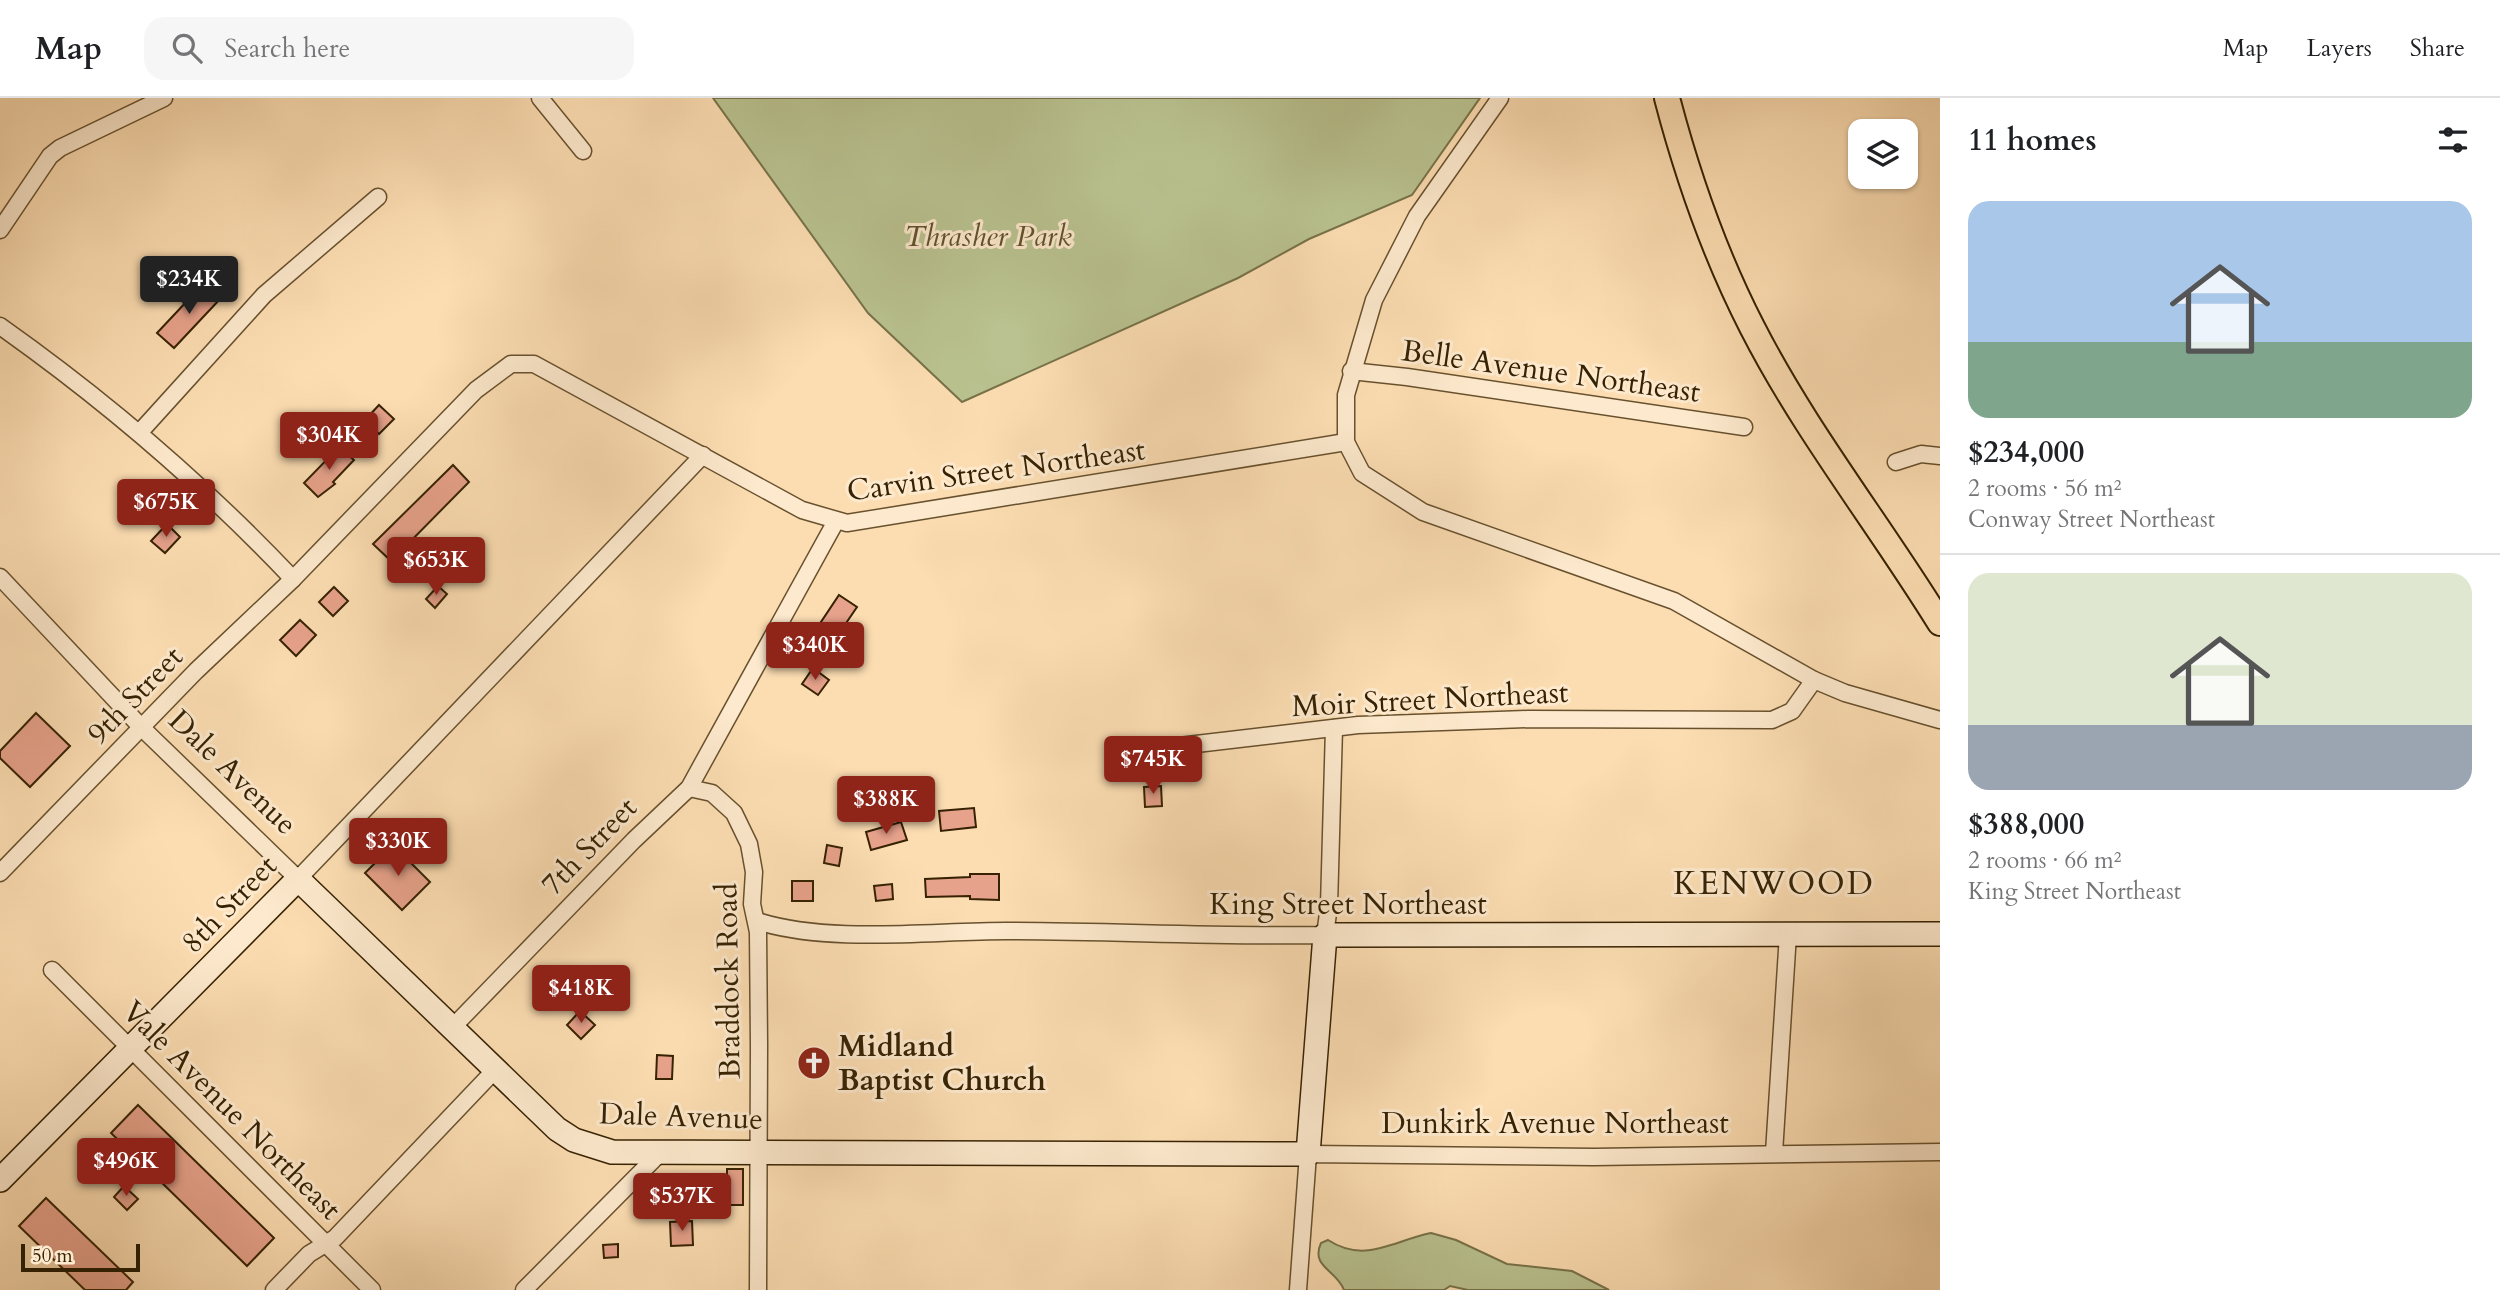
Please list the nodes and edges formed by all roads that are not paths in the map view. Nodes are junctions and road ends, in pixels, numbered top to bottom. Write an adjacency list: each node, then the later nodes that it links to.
1 (164, 98): 7 (street)
2 (540, 98): 5 (street)
3 (1500, 98): 10 (street)
4 (1667, 98): 20 (main road)
5 (583, 151)
6 (378, 197): 12 (street)
7 (0, 230)
8 (0, 326): 12 (street)
9 (523, 362): 14 (street, Carvin Street Northeast); 19 (street, 9th Street)
10 (1350, 371): 11 (street, Belle Avenue Northeast); 13 (street)
11 (1744, 427)
12 (140, 432): 19 (street)
13 (1346, 442): 17 (street, Carvin Street Northeast); 21 (street)
14 (703, 455): 17 (street, Carvin Street Northeast); 28 (street, 8th Street)
15 (1940, 456): 16 (street)
16 (1896, 462)
17 (836, 521): 26 (street, 7th Street)
18 (0, 577): 24 (street, Dale Avenue)
19 (293, 579): 24 (street, 9th Street)
20 (1940, 623)
21 (1814, 680): 22 (street); 23 (street, Moir Street Northeast)
22 (1940, 720)
23 (1334, 727): 25 (street, Moir Street Northeast); 32 (street)
24 (142, 728): 27 (street, 9th Street); 28 (street, Dale Avenue)
25 (1145, 750)
26 (689, 788): 29 (street, Braddock Road); 34 (street, 7th Street)
27 (0, 873)
28 (298, 879): 34 (street, Dale Avenue); 35 (street, 8th Street)
29 (757, 921): 32 (street, King Street Northeast); 37 (street, Braddock Road)
30 (1788, 934): 31 (street, King Street Northeast); 32 (street, King Street Northeast); 40 (street)
31 (1940, 934)
32 (1325, 935): 42 (street)
33 (52, 970): 35 (street, Vale Avenue Northeast)
34 (451, 1029): 36 (street, Dale Avenue)
35 (130, 1048): 43 (street, 8th Street); 44 (street, Vale Avenue Northeast)
36 (495, 1070): 39 (street, Dale Avenue); 44 (street)
37 (758, 1152): 39 (street, Dale Avenue); 41 (street, Dale Avenue); 48 (street, Braddock Road)
38 (1940, 1152): 40 (street, Dunkirk Avenue Northeast)
39 (660, 1153): 47 (street)
40 (1774, 1153): 42 (street, Dunkirk Avenue Northeast)
41 (1171, 1154): 42 (street, Dunkirk Avenue Northeast)
42 (1308, 1154): 49 (street)
43 (0, 1180)
44 (327, 1244): 45 (street); 46 (street, Vale Avenue Northeast)
45 (274, 1290)
46 (372, 1290)
47 (524, 1290)
48 (758, 1290)
49 (1298, 1290)

